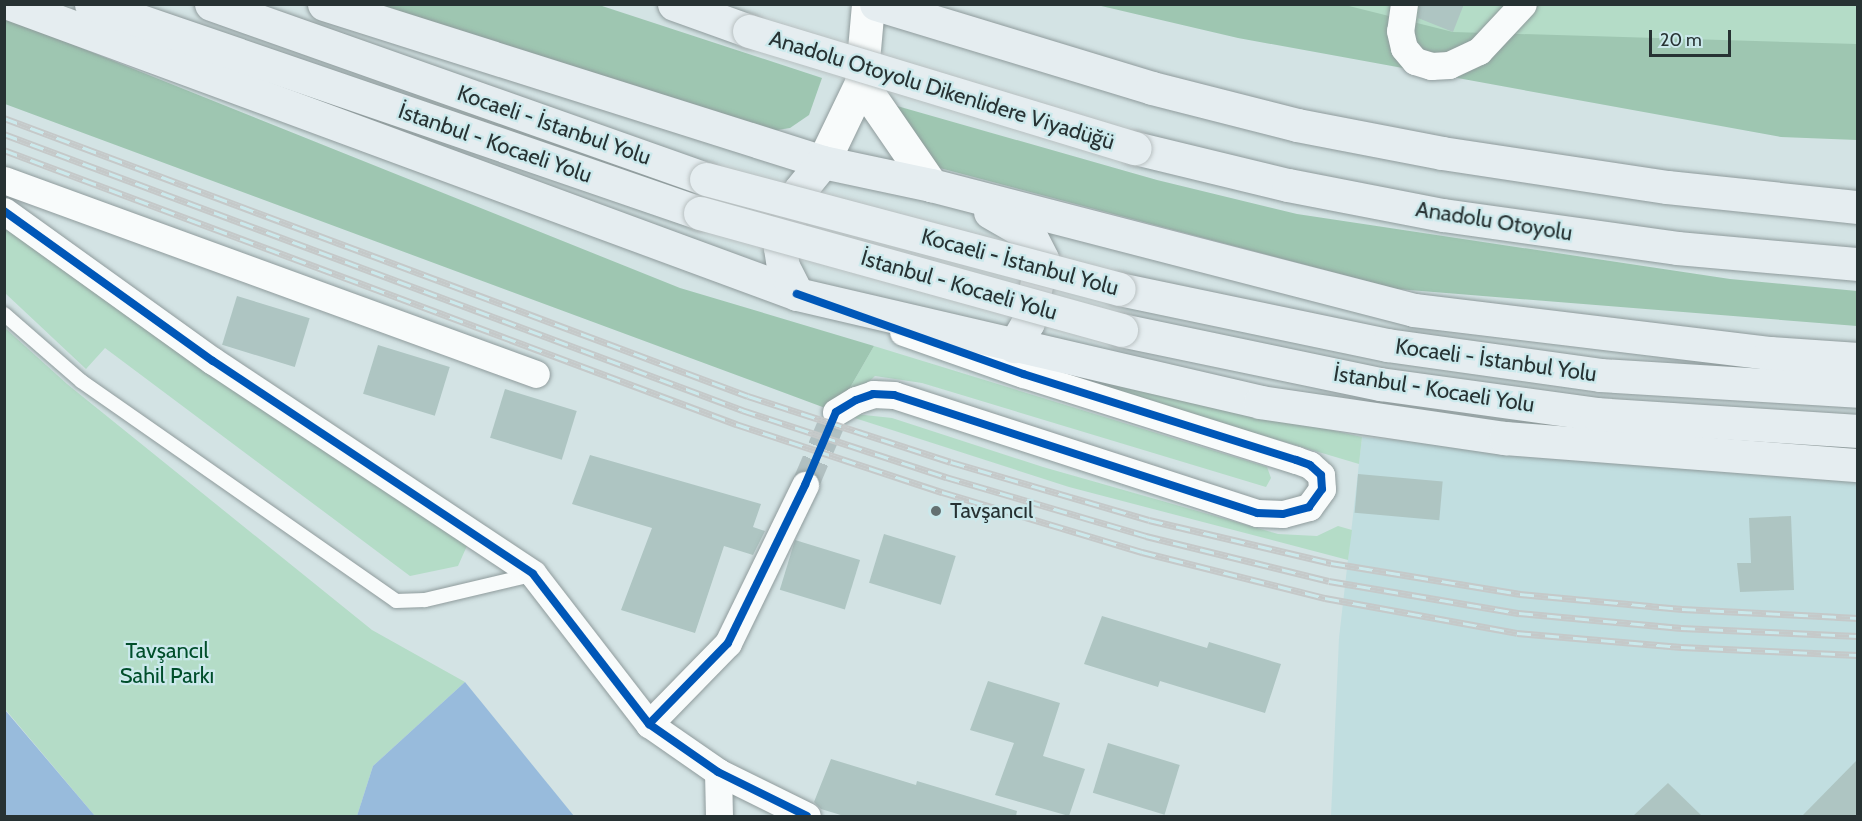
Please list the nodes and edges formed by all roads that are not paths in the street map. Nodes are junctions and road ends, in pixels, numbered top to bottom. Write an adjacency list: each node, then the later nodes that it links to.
1 (11, 4): 18 (highway)
2 (92, 4): 25 (highway, İstanbul - Kocaeli Yolu, bridge)
3 (211, 4): 23 (highway, Kocaeli - İstanbul Yolu, bridge)
4 (324, 4): 12 (highway)
5 (674, 4): 11 (highway, Anadolu Otoyolu Dikenlidere Viyadüğü, bridge)
6 (868, 4): 10 (main road)
7 (876, 4): 15 (highway)
8 (1404, 4): 9 (street)
9 (1523, 4)
10 (861, 83): 12 (main road); 14 (main road)
11 (1135, 148): 17 (highway, Anadolu Otoyolu)
12 (822, 162): 14 (highway); 18 (highway)
13 (4, 180): 22 (street)
14 (931, 185): 20 (highway); 21 (highway)
15 (1857, 207)
16 (4, 211): 28 (street)
17 (1857, 264)
18 (797, 294): 21 (highway)
19 (4, 314): 28 (lane)
20 (1857, 359)
21 (1018, 360): 24 (street); 26 (highway)
22 (536, 374)
23 (1857, 391)
24 (836, 412)
25 (1857, 431)
26 (1857, 465)
27 (805, 485): 29 (street)
28 (533, 574): 29 (street)
29 (649, 724): 30 (street)
30 (718, 771): 31 (street); 32 (street)
31 (718, 816)
32 (807, 816)

